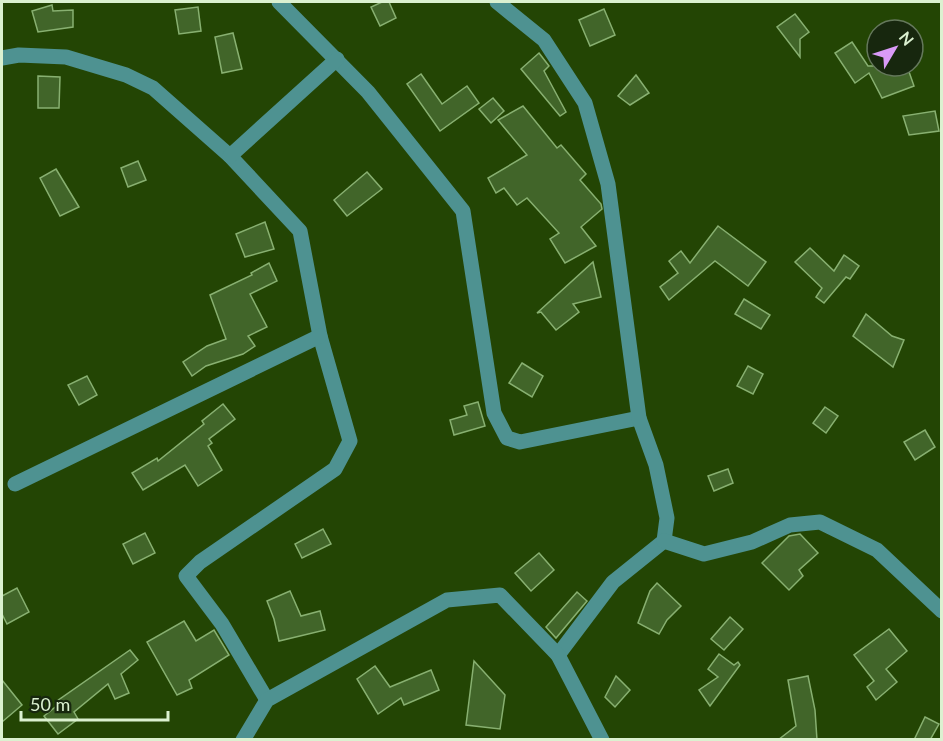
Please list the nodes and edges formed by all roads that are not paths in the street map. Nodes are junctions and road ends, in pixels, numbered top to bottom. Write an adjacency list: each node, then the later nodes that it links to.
1 (279, 2): 4 (street)
2 (497, 2): 7 (street)
3 (2, 58): 5 (street)
4 (338, 59): 5 (street); 7 (street)
5 (230, 156): 6 (street)
6 (320, 336): 8 (street); 12 (street)
7 (639, 418): 9 (street)
8 (15, 484)
9 (663, 542): 10 (street); 11 (street)
10 (942, 610)
11 (558, 655): 12 (street); 14 (street)
12 (267, 700): 13 (street)
13 (243, 740)
14 (602, 740)

